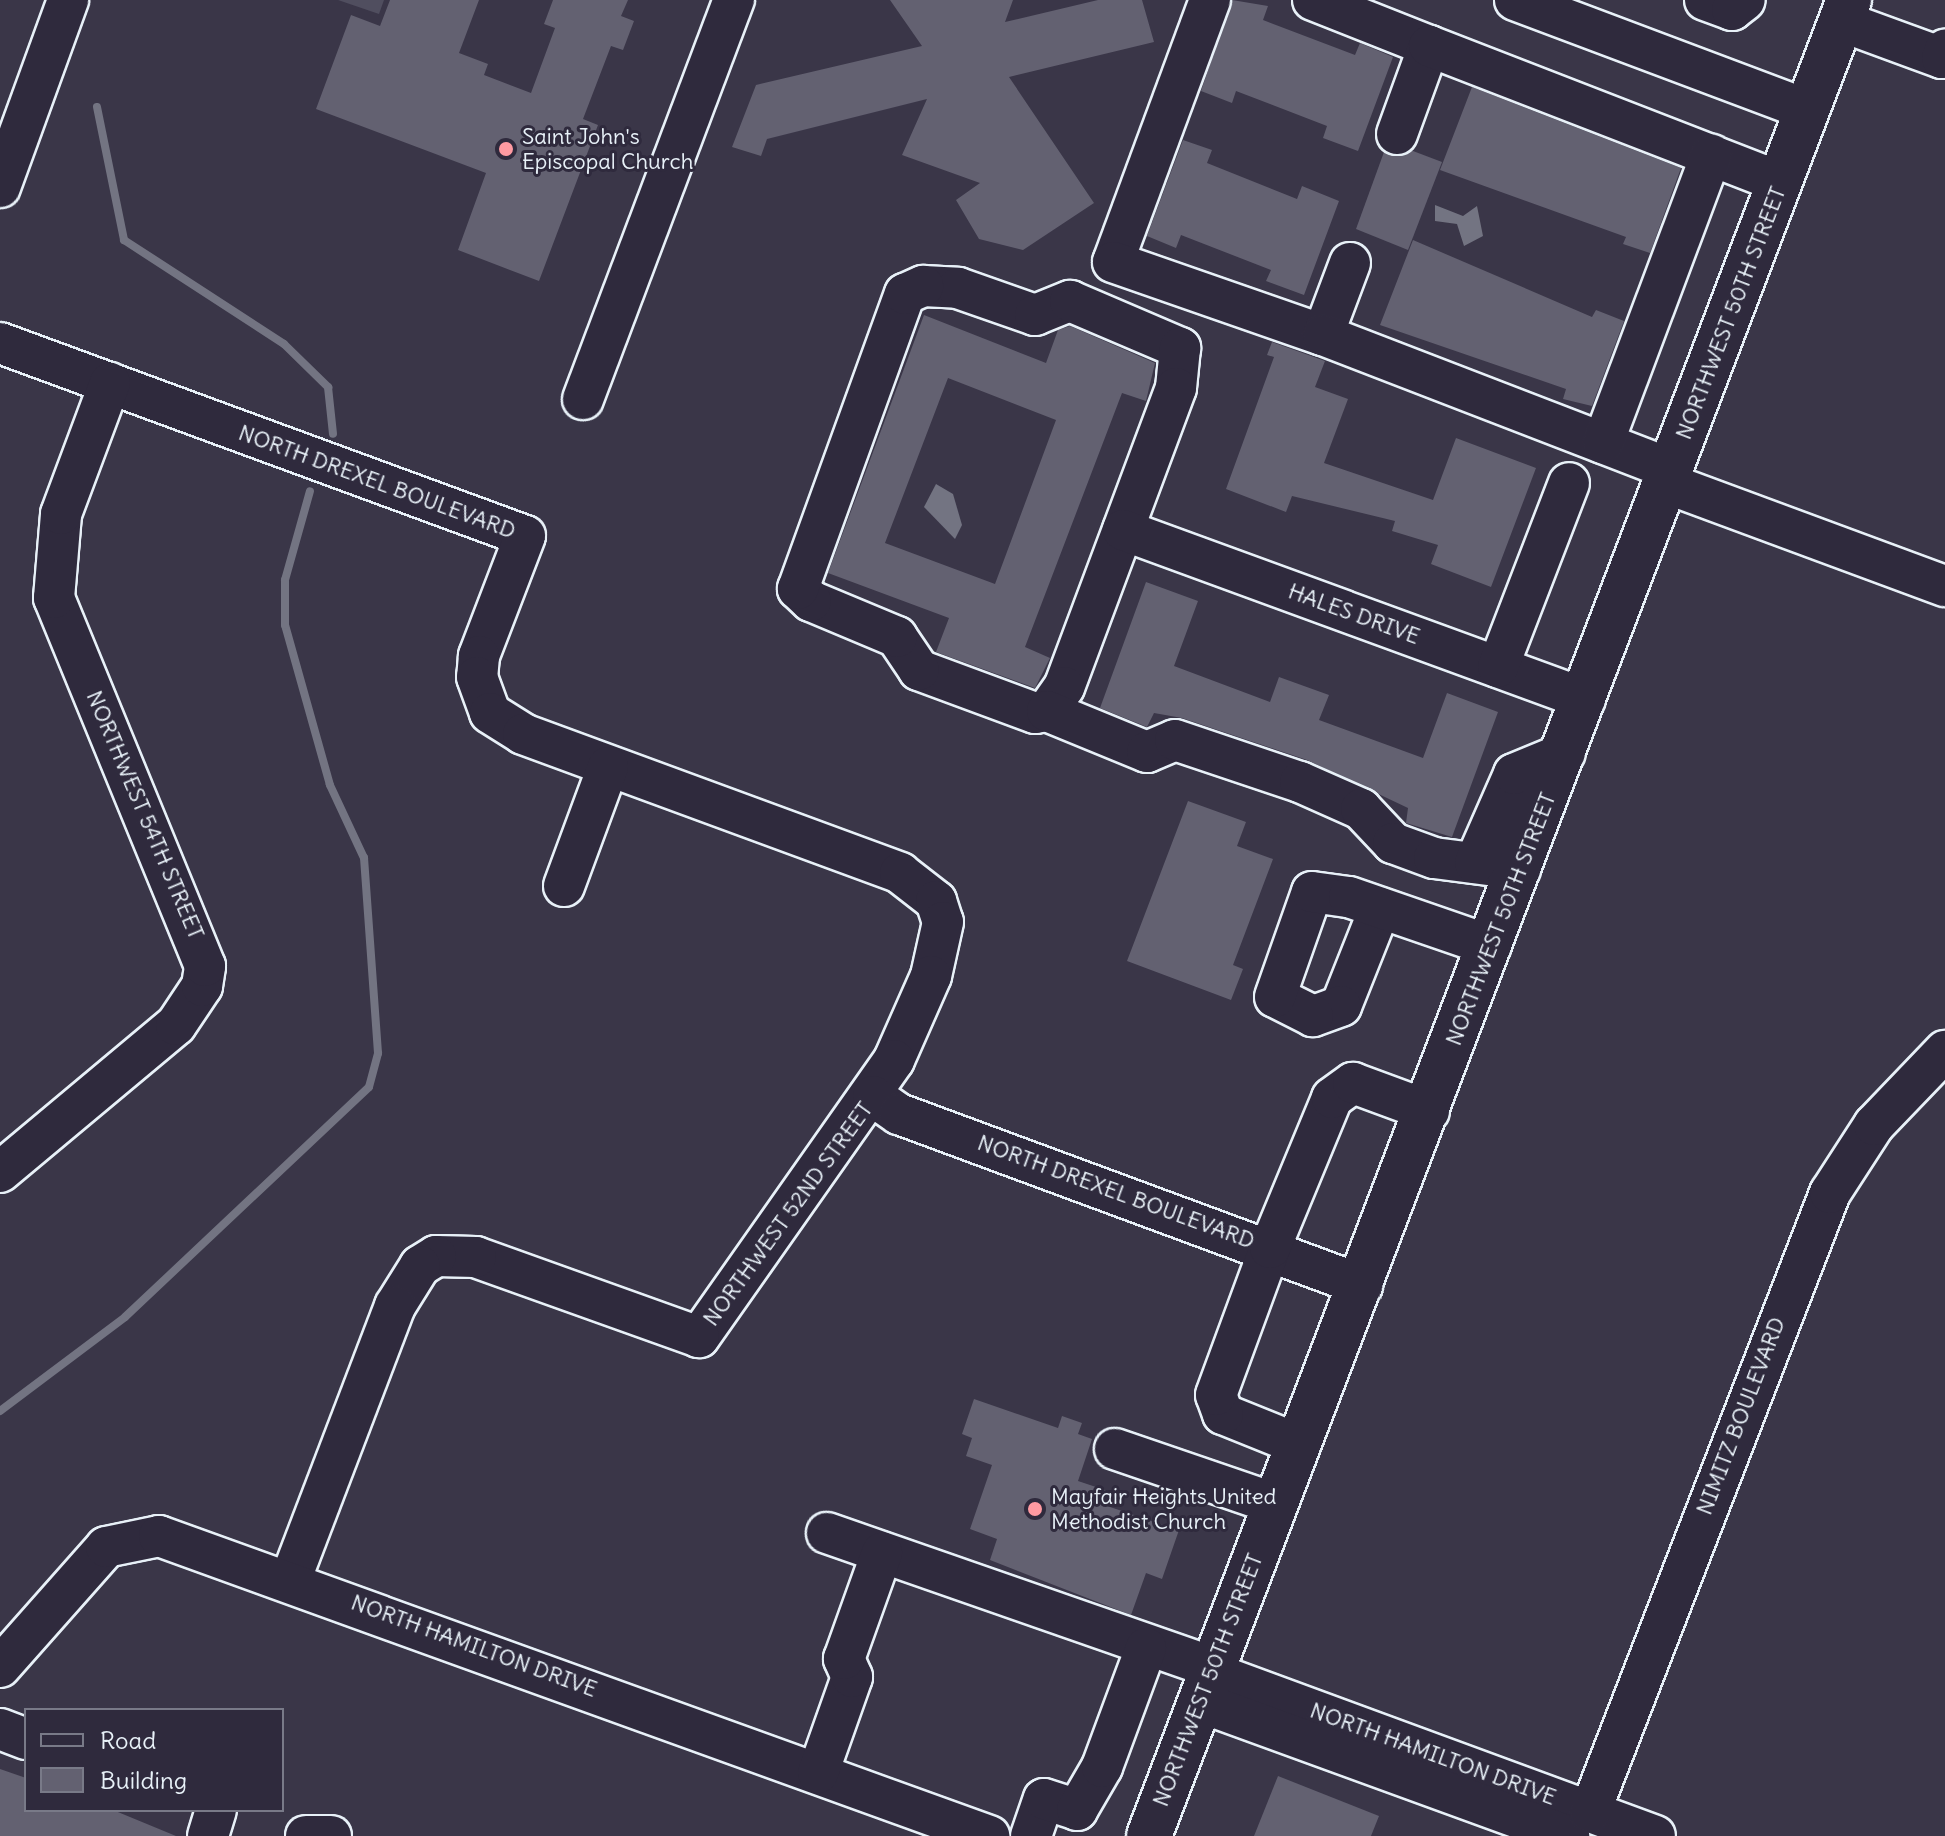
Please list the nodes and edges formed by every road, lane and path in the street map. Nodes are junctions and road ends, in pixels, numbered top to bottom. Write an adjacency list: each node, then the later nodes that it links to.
1 (68, 0): 16 (street)
2 (734, 0): 21 (street)
3 (1210, 0): 18 (street)
4 (1313, 0): 10 (street)
5 (1515, 0): 9 (street)
6 (1705, 0): 7 (street)
7 (1745, 0)
8 (1845, 10): 11 (street); 12 (main road, NORTHWEST 50TH STREET)
9 (1590, 13): 12 (street)
10 (1429, 46): 13 (street); 14 (street)
11 (1944, 57)
12 (1808, 110): 15 (main road, NORTHWEST 50TH STREET)
13 (1397, 134)
14 (1711, 155): 15 (street); 22 (street)
15 (1780, 182): 23 (main road, NORTHWEST 50TH STREET)
16 (0, 187)
17 (1350, 263): 18 (street)
18 (1323, 335): 22 (street)
19 (0, 343): 20 (street, NORTH DREXEL BOULEVARD)
20 (110, 383): 31 (street, NORTH DREXEL BOULEVARD); 41 (street, NORTHWEST 54TH STREET)
21 (583, 399)
22 (1603, 443): 23 (street)
23 (1669, 476): 26 (street); 28 (main road, NORTHWEST 50TH STREET)
24 (1569, 483): 27 (street)
25 (1123, 530): 27 (street, HALES DRIVE); 29 (street); 29 (street)
26 (1945, 586)
27 (1498, 667): 28 (street, HALES DRIVE)
28 (1585, 699): 30 (main road, NORTHWEST 50TH STREET)
29 (1047, 711): 32 (street)
30 (1565, 753): 32 (street); 33 (main road, NORTHWEST 50TH STREET)
31 (608, 767): 34 (street); 35 (street, NORTH DREXEL BOULEVARD)
32 (1475, 863): 33 (street)
33 (1520, 869): 37 (main road, NORTHWEST 50TH STREET)
34 (564, 886)
35 (936, 901): 39 (street, NORTHWEST 52ND STREET)
36 (1380, 908): 37 (street)
37 (1491, 946): 40 (main road, NORTHWEST 50TH STREET)
38 (1945, 1051): 57 (street, NIMITZ BOULEVARD)
39 (873, 1096): 42 (street, NORTH DREXEL BOULEVARD); 49 (street, NORTHWEST 52ND STREET)
40 (1429, 1111): 42 (street); 43 (main road, NORTHWEST 50TH STREET)
41 (0, 1172)
42 (1270, 1248): 43 (street, NORTH DREXEL BOULEVARD); 44 (street)
43 (1362, 1285): 44 (main road, NORTHWEST 50TH STREET)
44 (1300, 1445): 46 (main road, NORTHWEST 50TH STREET)
45 (1115, 1449): 46 (street)
46 (1276, 1504): 52 (main road, NORTHWEST 50TH STREET)
47 (827, 1533): 48 (street, NORTH HAMILTON DRIVE)
48 (882, 1553): 50 (street, NORTH HAMILTON DRIVE); 55 (street)
49 (291, 1579): 51 (street, NORTH HAMILTON DRIVE); 55 (street, NORTH HAMILTON DRIVE)
50 (1146, 1648): 52 (street, NORTH HAMILTON DRIVE); 62 (street)
51 (0, 1667)
52 (1207, 1680): 57 (street, NORTH HAMILTON DRIVE); 63 (main road, NORTHWEST 50TH STREET)
53 (0, 1729): 54 (street)
54 (24, 1738)
55 (818, 1773): 61 (street, NORTH HAMILTON DRIVE)
56 (215, 1812): 58 (street)
57 (1580, 1824): 64 (street, NORTH HAMILTON DRIVE)
58 (208, 1836)
59 (306, 1836): 60 (street)
60 (331, 1836)
61 (989, 1836)
62 (1031, 1836)
63 (1149, 1836)
64 (1655, 1836)

